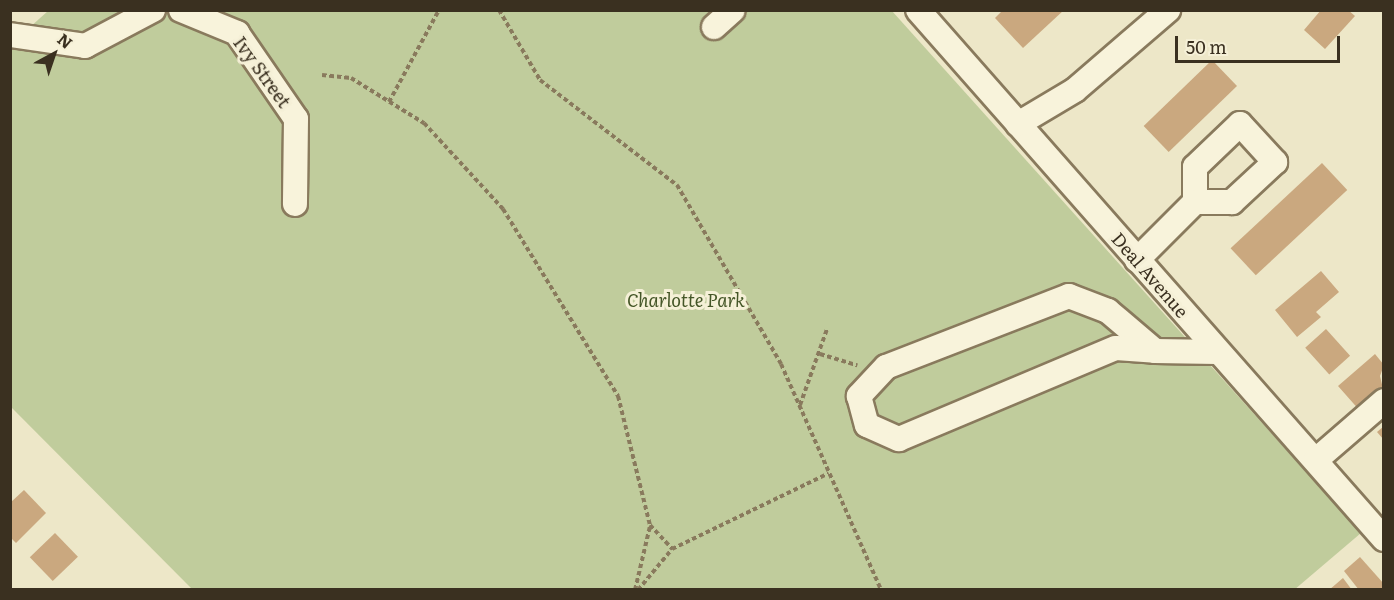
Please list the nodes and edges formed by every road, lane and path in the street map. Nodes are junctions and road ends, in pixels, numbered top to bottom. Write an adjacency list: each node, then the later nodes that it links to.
1 (153, 10): 9 (street)
2 (181, 10): 14 (street, Ivy Street)
3 (438, 10): 11 (path)
4 (500, 10): 22 (path)
5 (733, 10): 8 (street)
6 (918, 10): 12 (street, Deal Avenue)
7 (1168, 10): 12 (street)
8 (714, 27)
9 (10, 35)
10 (322, 75): 11 (path)
11 (389, 102): 25 (path)
12 (1017, 124): 15 (street, Deal Avenue)
13 (1195, 202): 15 (street)
14 (295, 204)
15 (1137, 260): 18 (street, Deal Avenue)
16 (827, 329): 19 (path)
17 (1155, 351): 17 (street); 18 (street)
18 (1217, 352): 23 (street, Deal Avenue)
19 (820, 354): 20 (path); 22 (path)
20 (867, 360)
21 (1383, 401): 23 (street)
22 (799, 406): 24 (path)
23 (1316, 460): 26 (street, Deal Avenue)
24 (829, 473): 27 (path); 29 (path)
25 (650, 525): 27 (path); 28 (path)
26 (1383, 539)
27 (672, 549): 28 (path)
28 (636, 590)
29 (880, 590)

